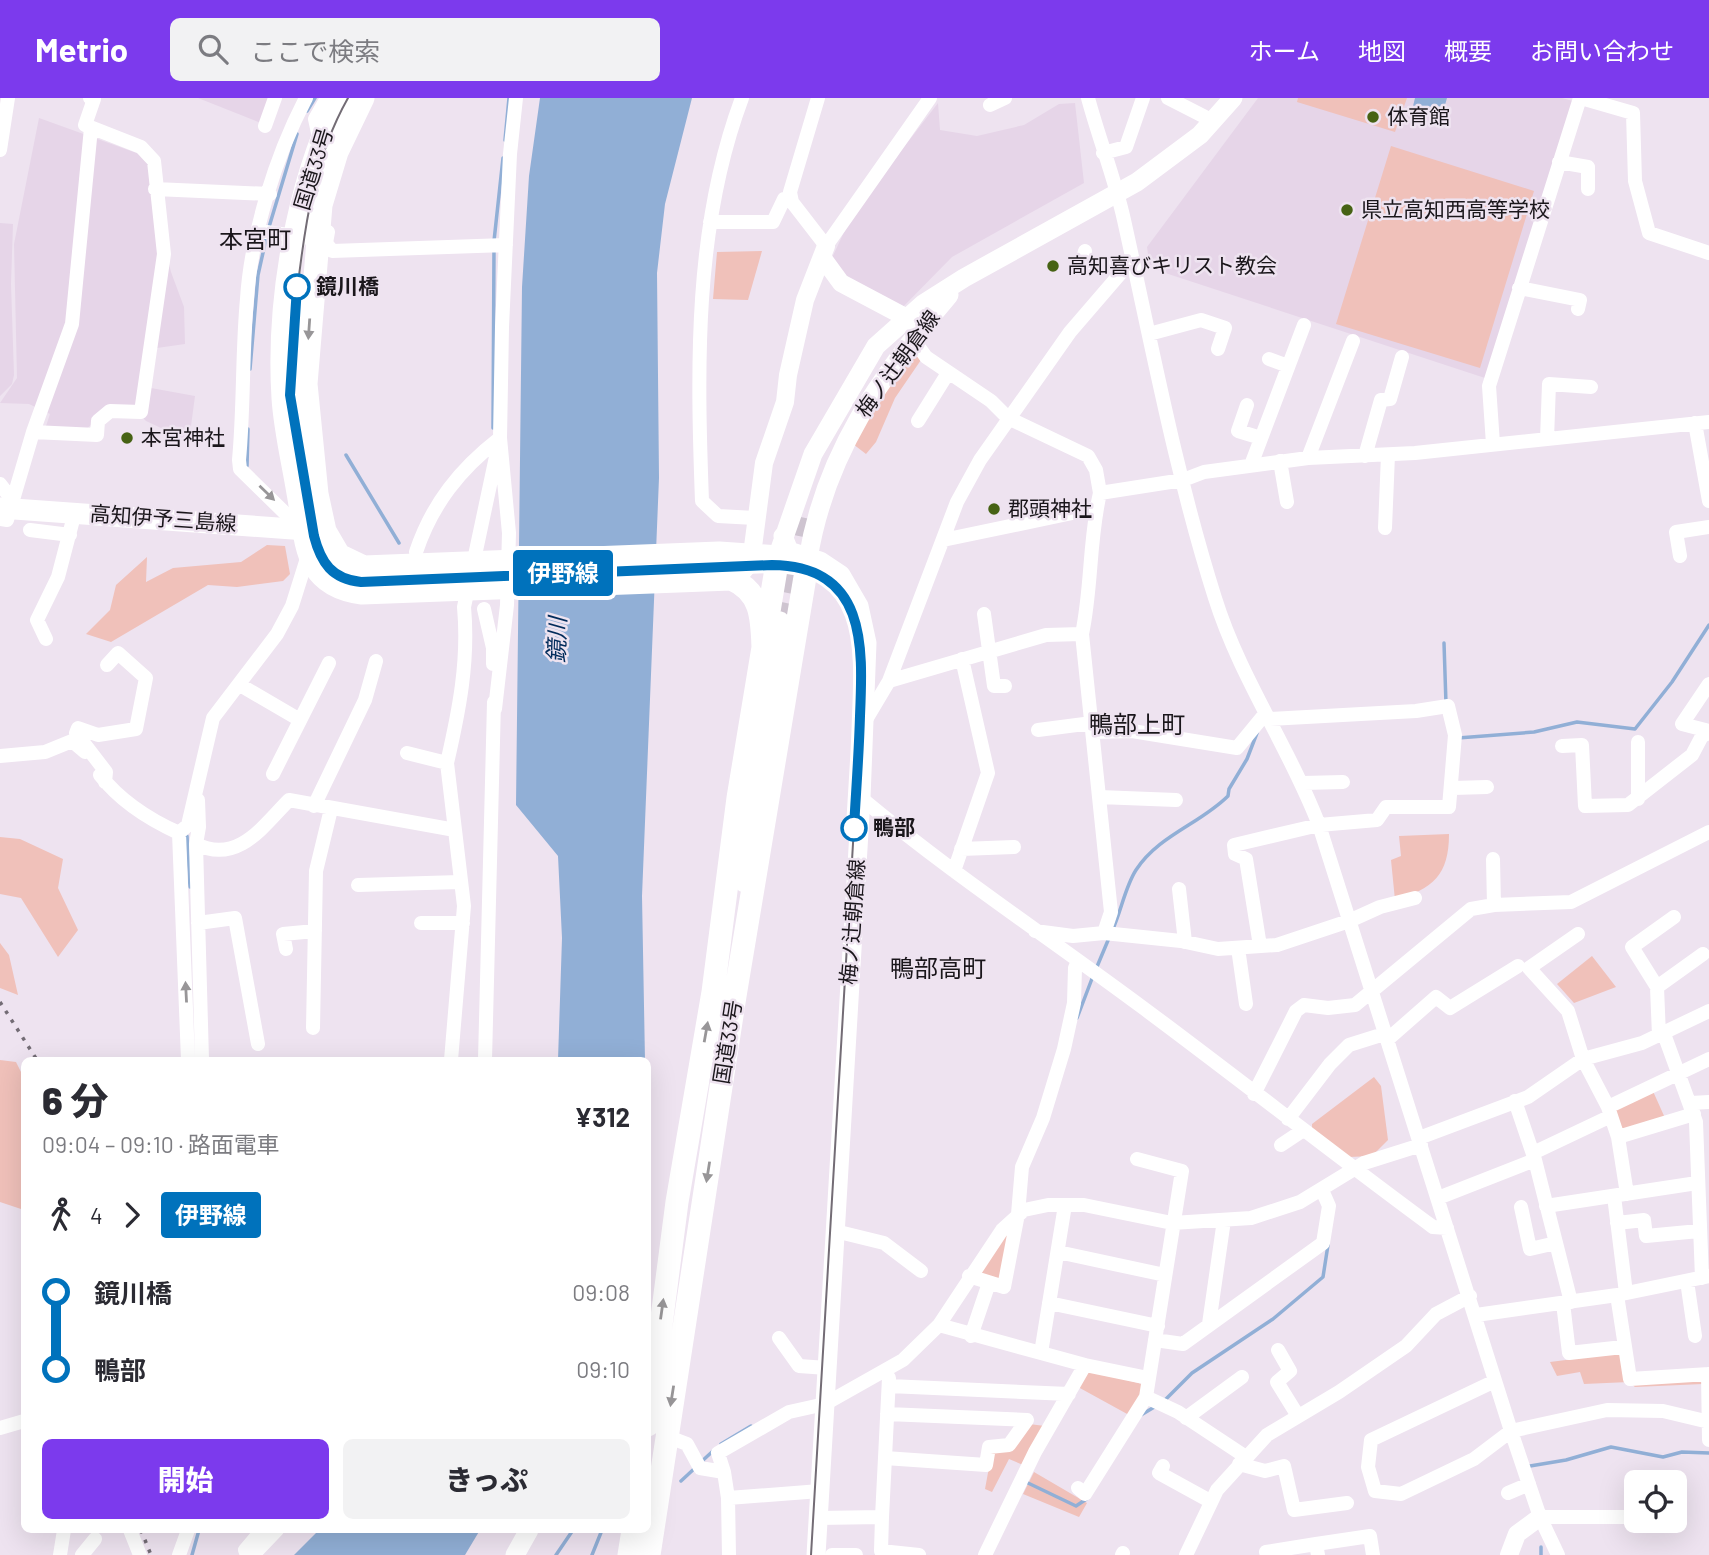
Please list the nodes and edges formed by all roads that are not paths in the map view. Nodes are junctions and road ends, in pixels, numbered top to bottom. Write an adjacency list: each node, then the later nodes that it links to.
1 (8, 98): 24 (street)
2 (90, 98): 22 (street)
3 (275, 98): 21 (street)
4 (306, 98): 30 (street)
5 (327, 98): 23 (street)
6 (340, 98): 23 (highway, 国道33号)
7 (363, 98): 32 (highway, 国道33号)
8 (516, 98): 35 (street)
9 (742, 98): 33 (street)
10 (818, 98): 31 (street)
11 (930, 98): 37 (street)
12 (1005, 98): 18 (street)
13 (1088, 98): 25 (street)
14 (1143, 98): 25 (street)
15 (1233, 98): 20 (main road, 梅ノ辻朝倉線)
16 (1580, 98): 19 (street); 26 (street)
17 (1177, 100): 20 (street)
18 (990, 105)
19 (1628, 105): 38 (street)
20 (1213, 121): 29 (main road, 梅ノ辻朝倉線)
21 (265, 126)
22 (91, 128): 27 (street); 58 (street)
23 (320, 143): 34 (highway, 国道33号)
24 (0, 150)
25 (1104, 153): 29 (street)
26 (1559, 162): 28 (street); 40 (street)
27 (155, 189): 30 (street); 58 (street)
28 (1588, 189)
29 (1116, 192): 39 (street); 41 (main road, 梅ノ辻朝倉線)
30 (270, 194): 34 (street)
31 (791, 198): 33 (street); 37 (street)
32 (321, 205): 34 (highway, 国道33号); 35 (street)
33 (710, 222): 75 (street)
34 (282, 234): 76 (highway, 国道33号); 76 (street, one-way to 76)
35 (506, 245): 59 (street)
36 (1084, 250): 39 (street)
37 (824, 252): 43 (street); 75 (street)
38 (1709, 253)
39 (1128, 263): 45 (street); 55 (street)
40 (1518, 288): 42 (street); 62 (street)
41 (928, 309): 43 (main road, 梅ノ辻朝倉線); 46 (main road, 梅ノ辻朝倉線); 74 (main road)
42 (1578, 309)
43 (907, 318): 83 (main road, 梅ノ辻朝倉線)
44 (1304, 325): 51 (street)
45 (1149, 334): 48 (street); 68 (street)
46 (913, 339): 52 (street); 87 (main road, 梅ノ辻朝倉線)
47 (1353, 341): 65 (street)
48 (1218, 349)
49 (1402, 357): 64 (street)
50 (1269, 359): 51 (street)
51 (1288, 366): 60 (street)
52 (948, 373): 55 (street); 56 (street)
53 (1591, 387): 61 (street)
54 (1247, 405): 60 (street)
55 (1008, 418): 69 (street); 81 (street)
56 (918, 421)
57 (1702, 422): 61 (street); 71 (street)
58 (33, 432): 70 (street)
59 (500, 438): 82 (street); 104 (street); 115 (street)
60 (1261, 438): 67 (street)
61 (1547, 439): 62 (street)
62 (1493, 444): 63 (street)
63 (1388, 455): 64 (street); 78 (street)
64 (1365, 456): 65 (street)
65 (1308, 458): 66 (street)
66 (1280, 461): 67 (street); 72 (street)
67 (1251, 465): 68 (street)
68 (1183, 480): 69 (street); 105 (street)
69 (1098, 500): 81 (street); 92 (street)
70 (5, 501): 73 (main road, 高知伊予三島線)
71 (1709, 501)
72 (1287, 502)
73 (75, 512): 76 (main road, 高知伊予三島線); 80 (street)
74 (803, 517)
75 (755, 518): 84 (street)
76 (310, 526): 84 (highway, 国道33号); 85 (highway, 国道33号)
77 (1709, 527): 86 (street)
78 (1385, 528)
79 (30, 530): 80 (street)
80 (70, 535): 93 (street)
81 (943, 540): 100 (street)
82 (416, 552)
83 (779, 552): 84 (highway, 国道33号); 87 (highway, 国道33号); 88 (highway); 94 (highway, 国道33号)
84 (753, 553): 88 (street)
85 (308, 555): 88 (highway); 102 (street)
86 (1679, 556)
87 (808, 559): 107 (main road, 梅ノ辻朝倉線); 163 (highway, 国道33号)
88 (730, 578): 94 (highway, 国道33号)
89 (484, 609): 104 (street)
90 (984, 614): 95 (street)
91 (780, 621): 163 (main road)
92 (1082, 634): 95 (street); 108 (street)
93 (46, 639)
94 (763, 648): 163 (highway, 国道33号)
95 (988, 652): 96 (street); 103 (street)
96 (962, 659): 100 (street); 135 (street)
97 (376, 661): 127 (street)
98 (329, 663): 106 (street)
99 (107, 665): 117 (street)
100 (889, 681): 107 (street)
101 (1709, 684): 110 (street)
102 (240, 685): 106 (street); 122 (street)
103 (1005, 686)
104 (495, 709): 173 (street)
105 (1267, 716): 108 (street); 119 (street); 121 (street)
106 (300, 719): 116 (street)
107 (864, 724): 124 (main road, 梅ノ辻朝倉線)
108 (1093, 728): 109 (street); 123 (street)
109 (1038, 730)
110 (1709, 732): 125 (street)
111 (1638, 742): 125 (street)
112 (1563, 746): 125 (street)
113 (407, 753): 115 (street)
114 (0, 756): 117 (street)
115 (447, 763): 130 (street)
116 (273, 774)
117 (105, 782): 132 (street)
118 (1343, 782): 119 (street)
119 (1303, 783): 129 (street)
120 (1487, 787): 121 (street)
121 (1453, 789): 129 (street)
122 (196, 791): 132 (street); 133 (street)
123 (1099, 797): 126 (street); 151 (street)
124 (861, 798): 137 (street); 203 (main road, 梅ノ辻朝倉線)
125 (1638, 799)
126 (1176, 800)
127 (314, 806): 128 (street); 133 (street)
128 (331, 809): 130 (street); 148 (street)
129 (1318, 825): 144 (street); 154 (street)
130 (455, 831): 138 (street)
131 (1709, 832): 142 (street)
132 (179, 833): 170 (street, one-way to 132)
133 (196, 844): 145 (street)
134 (1014, 847): 135 (street)
135 (961, 849): 137 (street)
136 (1493, 859): 142 (street)
137 (954, 871): 149 (street)
138 (460, 881): 139 (street); 147 (street)
139 (358, 885)
140 (1179, 889): 153 (street)
141 (1415, 898): 144 (street)
142 (1494, 905): 162 (street)
143 (1674, 916): 155 (street)
144 (1349, 921): 154 (street); 162 (street)
145 (198, 923): 169 (street); 171 (street)
146 (421, 923): 147 (street)
147 (463, 923): 172 (street)
148 (316, 931): 157 (street); 166 (street)
149 (1035, 931): 151 (street); 159 (street)
150 (1625, 932): 155 (street)
151 (1109, 934): 153 (street)
152 (1578, 934): 174 (street)
153 (1185, 942): 156 (street)
154 (1260, 946): 156 (street)
155 (1632, 947): 161 (street)
156 (1238, 948): 164 (street)
157 (286, 949)
158 (1703, 954): 161 (street)
159 (1078, 961): 177 (street); 198 (street)
160 (1518, 965): 168 (street)
161 (1657, 987): 167 (street)
162 (1371, 993): 168 (street); 177 (street)
163 (724, 994): 245 (highway, 国道33号)
164 (1247, 1003)
165 (1709, 1011): 167 (street)
166 (313, 1028)
167 (1662, 1035): 174 (street); 176 (street)
168 (1385, 1037): 182 (street); 185 (street)
169 (258, 1044)
170 (188, 1057)
171 (202, 1057)
172 (451, 1057)
173 (485, 1057)
174 (1583, 1059): 178 (street); 181 (street)
175 (1709, 1059): 176 (street)
176 (1679, 1072): 180 (street); 181 (street)
177 (1254, 1094): 182 (street)
178 (1515, 1101): 185 (street); 188 (street)
179 (1709, 1102): 180 (street)
180 (1692, 1108): 184 (street); 186 (street)
181 (1609, 1111): 184 (street); 188 (street)
182 (1288, 1119): 183 (street)
183 (1302, 1131): 187 (street); 190 (street)
184 (1618, 1138): 193 (street)
185 (1420, 1141): 190 (street); 194 (street)
186 (1703, 1141): 191 (street)
187 (1281, 1145)
188 (1534, 1157): 194 (street); 196 (street)
189 (1137, 1159): 200 (street)
190 (1355, 1170): 192 (street); 202 (street)
191 (1697, 1183): 193 (street); 204 (street)
192 (1322, 1190): 199 (street); 217 (street)
193 (1620, 1195): 196 (street); 201 (street)
194 (1438, 1198): 202 (street)
195 (1065, 1205): 198 (street); 200 (street); 206 (street)
196 (1546, 1206): 205 (street)
197 (1521, 1207): 205 (street)
198 (1017, 1214): 209 (street); 211 (street)
199 (1224, 1220): 200 (street); 217 (street)
200 (1172, 1223): 208 (street)
201 (1617, 1223): 204 (street); 212 (street)
202 (1447, 1228): 213 (street)
203 (835, 1231): 207 (street); 227 (main road, 梅ノ辻朝倉線)
204 (1699, 1231): 210 (street)
205 (1556, 1242): 214 (street)
206 (1058, 1252): 208 (street); 215 (street)
207 (921, 1271)
208 (1165, 1275): 219 (street)
209 (969, 1276): 211 (street); 218 (street)
210 (1699, 1278): 212 (street); 221 (street)
211 (989, 1283): 220 (street)
212 (1622, 1294): 214 (street); 223 (street)
213 (1470, 1296): 216 (street); 238 (street)
214 (1567, 1302): 216 (street); 223 (street)
215 (1049, 1303): 219 (street); 225 (street)
216 (1476, 1315): 232 (street)
217 (1209, 1324): 219 (street)
218 (939, 1325): 220 (street); 228 (street)
219 (1156, 1333): 231 (street)
220 (971, 1336): 225 (street)
221 (1695, 1336)
222 (779, 1338): 227 (street)
223 (1623, 1348): 229 (street)
224 (1278, 1350): 238 (street)
225 (1041, 1353): 226 (street)
226 (1085, 1365): 231 (street); 234 (street)
227 (827, 1368): 236 (main road, 梅ノ辻朝倉線)
228 (889, 1370): 233 (street); 236 (street)
229 (1709, 1374): 242 (street)
230 (1242, 1377): 239 (street)
231 (1148, 1378): 235 (street)
232 (1495, 1381): 246 (street); 246 (street)
233 (889, 1386): 234 (street); 237 (street)
234 (1069, 1394): 243 (street)
235 (1155, 1402): 239 (street); 254 (street)
236 (825, 1404): 250 (street); 255 (main road, 梅ノ辻朝倉線)
237 (887, 1414): 240 (street); 248 (street)
238 (1298, 1416): 249 (street)
239 (1186, 1418): 249 (street)
240 (1027, 1420): 243 (street); 248 (street)
241 (21, 1422): 244 (street)
242 (1709, 1422): 246 (street); 247 (street)
243 (1051, 1424): 287 (street)
244 (0, 1427)
245 (654, 1431): 250 (street); 253 (highway, 国道33号)
246 (1511, 1431): 252 (street)
247 (1709, 1440)
248 (885, 1458): 260 (street)
249 (1243, 1461): 258 (street); 259 (street)
250 (724, 1472): 257 (street)
251 (1159, 1473): 258 (street)
252 (1529, 1484): 256 (street); 261 (street)
253 (651, 1488)
254 (1078, 1488)
255 (820, 1491): 257 (street); 262 (main road, 梅ノ辻朝倉線)
256 (1508, 1493)
257 (728, 1498): 282 (street)
258 (1210, 1501): 288 (street)
259 (1347, 1503)
260 (882, 1517): 262 (street); 286 (street)
261 (1540, 1517): 263 (street); 273 (street); 291 (street)
262 (818, 1518): 283 (main road, 梅ノ辻朝倉線)
263 (1624, 1520)
264 (64, 1533): 274 (street)
265 (131, 1533): 276 (street)
266 (187, 1533): 277 (street)
267 (259, 1533): 278 (street)
268 (273, 1533): 279 (street)
269 (527, 1533): 280 (main road)
270 (95, 1539): 275 (street)
271 (648, 1544): 281 (highway, 国道33号)
272 (1317, 1550): 289 (street); 290 (street)
273 (1505, 1553)
274 (60, 1555)
275 (82, 1555)
276 (140, 1555)
277 (179, 1555)
278 (247, 1555)
279 (253, 1555)
280 (515, 1555)
281 (629, 1555)
282 (729, 1555)
283 (816, 1555)
284 (832, 1555): 285 (street)
285 (856, 1555)
286 (919, 1555)
287 (985, 1555)
288 (1186, 1555)
289 (1267, 1555)
290 (1373, 1555)
291 (1558, 1555)

